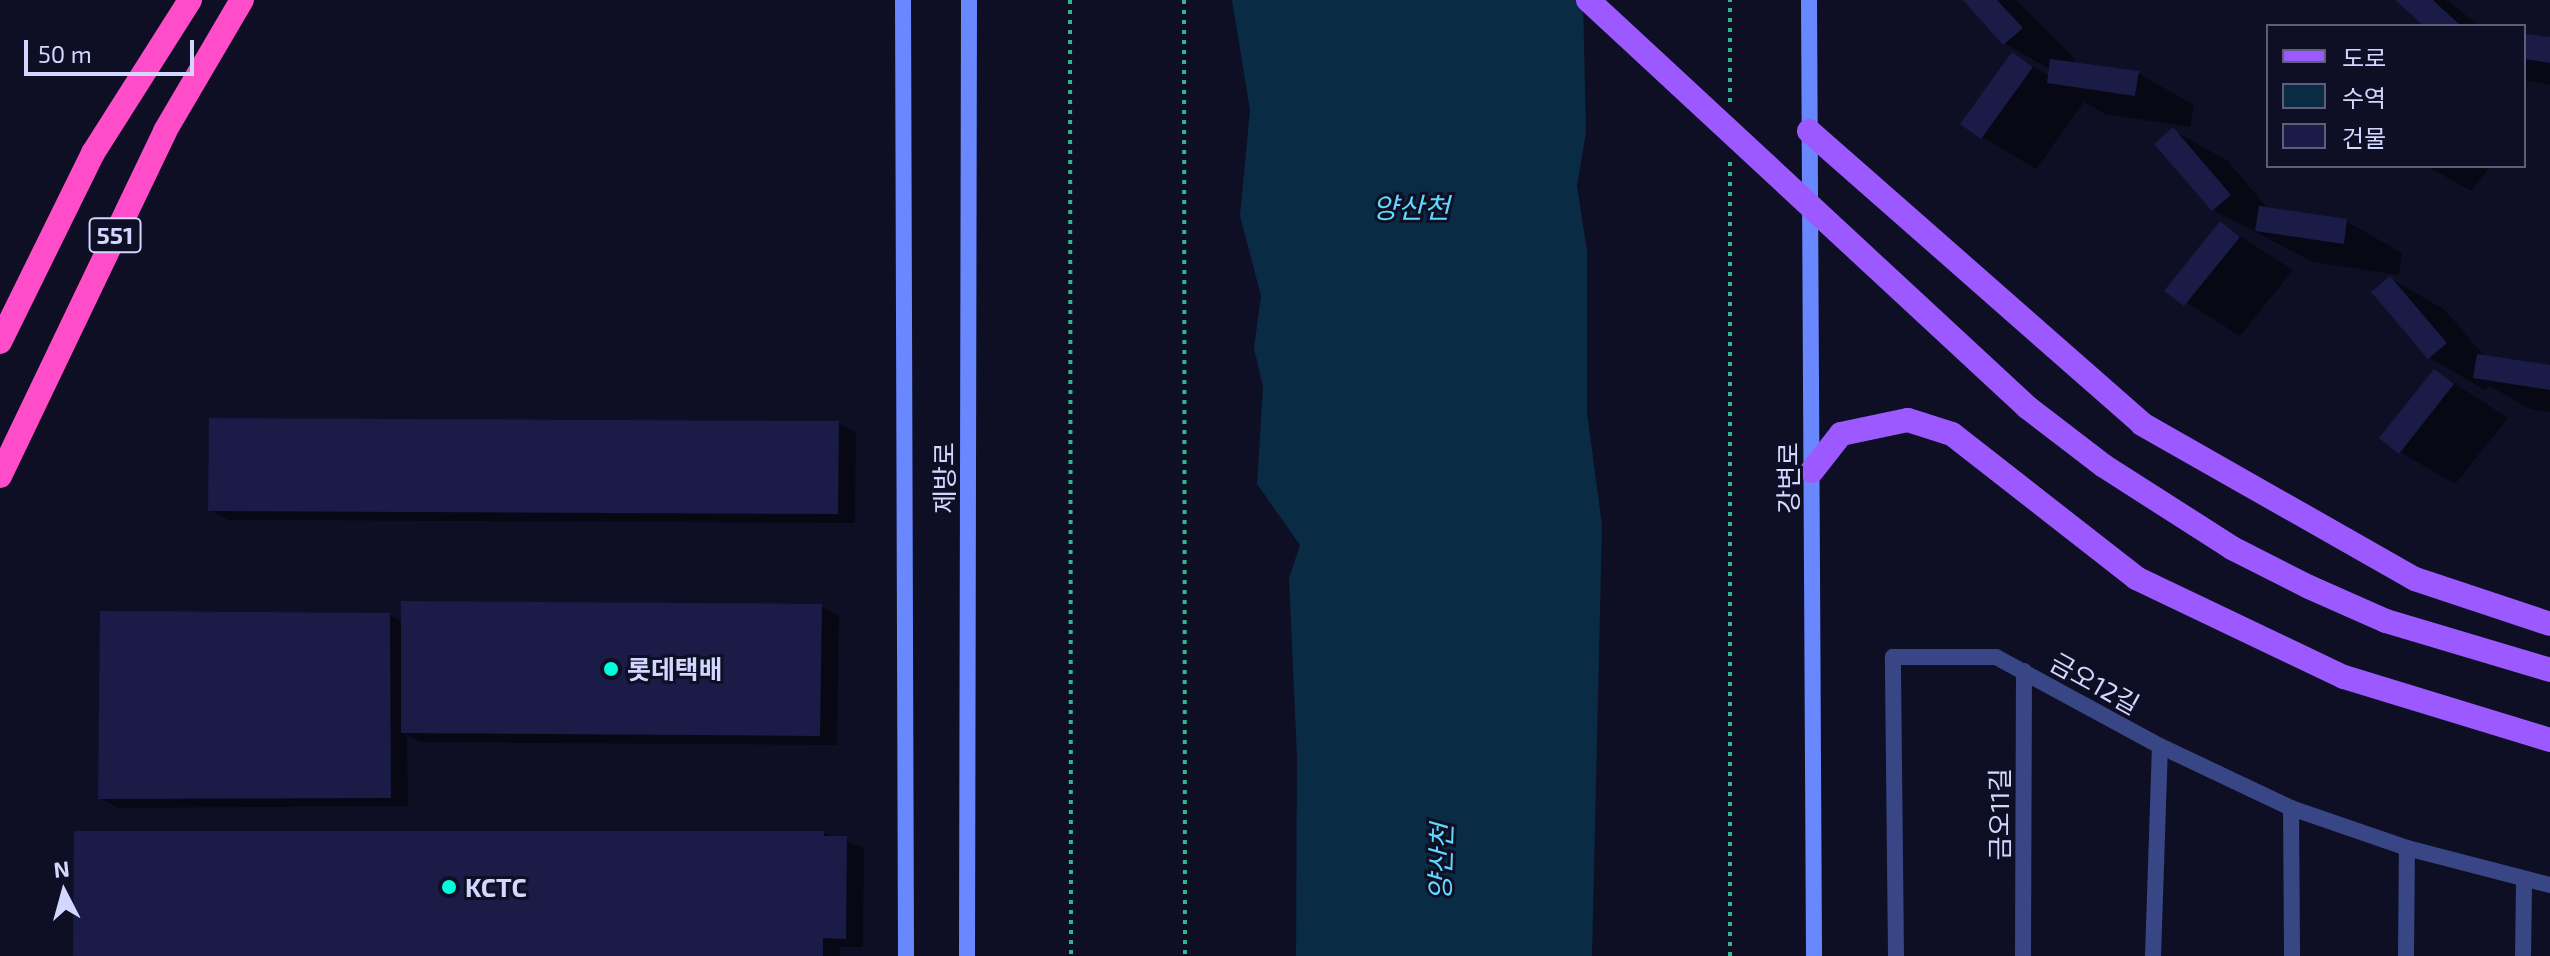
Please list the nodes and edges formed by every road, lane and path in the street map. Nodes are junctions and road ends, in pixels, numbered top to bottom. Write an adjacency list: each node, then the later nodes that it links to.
1 (190, 0): 13 (highway, 551)
2 (242, 0): 15 (highway, 551)
3 (903, 0): 25 (street)
4 (969, 0): 26 (street, 제방로)
5 (1070, 0): 27 (path)
6 (1184, 0): 28 (path)
7 (1588, 0): 17 (main road, bridge)
8 (1730, 0): 10 (path)
9 (1809, 0): 11 (street, 강변로)
10 (1730, 108)
11 (1809, 131): 14 (street, 강변로); 16 (main road)
12 (1730, 155): 29 (path)
13 (0, 342)
14 (1812, 471): 19 (main road); 30 (street, 강변로)
15 (0, 476)
16 (2550, 624)
17 (2550, 670)
18 (2024, 671): 20 (street, 금오12길); 31 (street, 금오12길); 32 (street, 금오11길)
19 (2550, 740)
20 (2160, 746): 21 (street, 금오12길); 33 (street)
21 (2291, 808): 22 (street, 금오12길); 34 (street)
22 (2407, 848): 23 (street, 금오12길); 35 (street)
23 (2524, 880): 24 (street, 금오12길); 36 (street)
24 (2550, 885)
25 (906, 956)
26 (967, 956)
27 (1071, 956)
28 (1185, 956)
29 (1730, 956)
30 (1814, 956)
31 (1896, 956)
32 (2023, 956)
33 (2153, 956)
34 (2292, 956)
35 (2406, 956)
36 (2523, 956)

